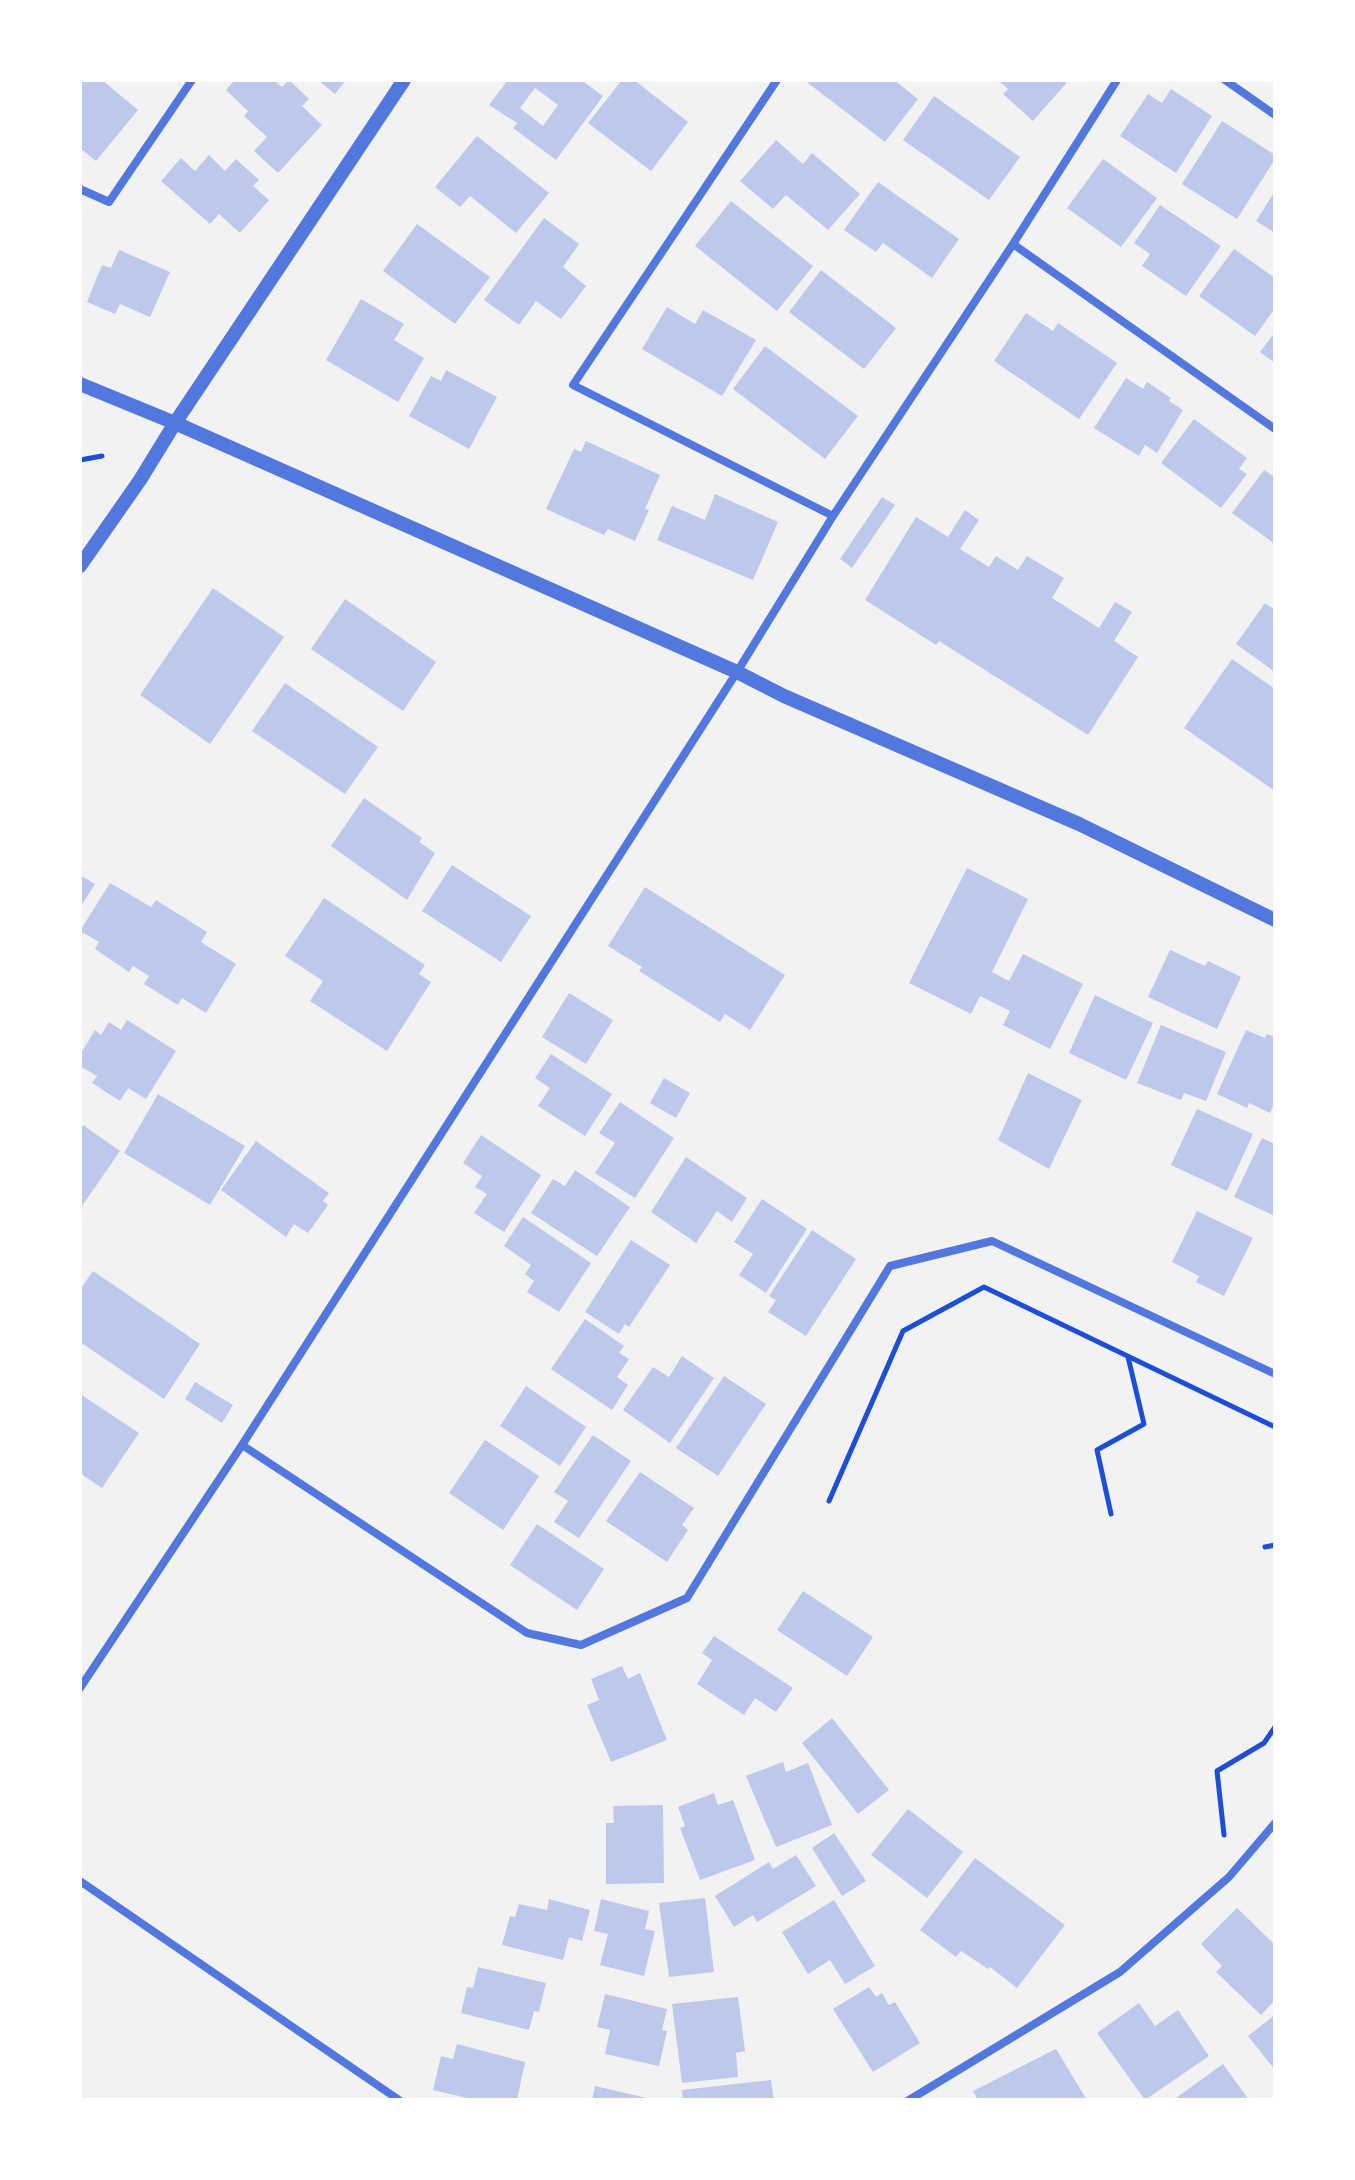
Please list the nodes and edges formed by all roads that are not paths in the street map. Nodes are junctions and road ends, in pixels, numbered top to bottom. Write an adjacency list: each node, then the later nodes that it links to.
1 (192, 80): 7 (street)
2 (404, 80): 10 (street)
3 (777, 80): 12 (street)
4 (1117, 80): 8 (street)
5 (1225, 80): 6 (street)
6 (1275, 115)
7 (80, 189)
8 (1013, 244): 11 (street); 12 (street)
9 (80, 384): 10 (street)
10 (175, 423): 13 (street); 14 (street)
11 (1275, 429)
12 (833, 516): 14 (street)
13 (80, 566)
14 (737, 672): 15 (street); 17 (street)
15 (1275, 920)
16 (1275, 1374): 17 (street)
17 (242, 1445): 18 (street)
18 (80, 1688)
19 (1275, 1823): 22 (street)
20 (80, 1881): 21 (street)
21 (399, 2100)
22 (909, 2100)

